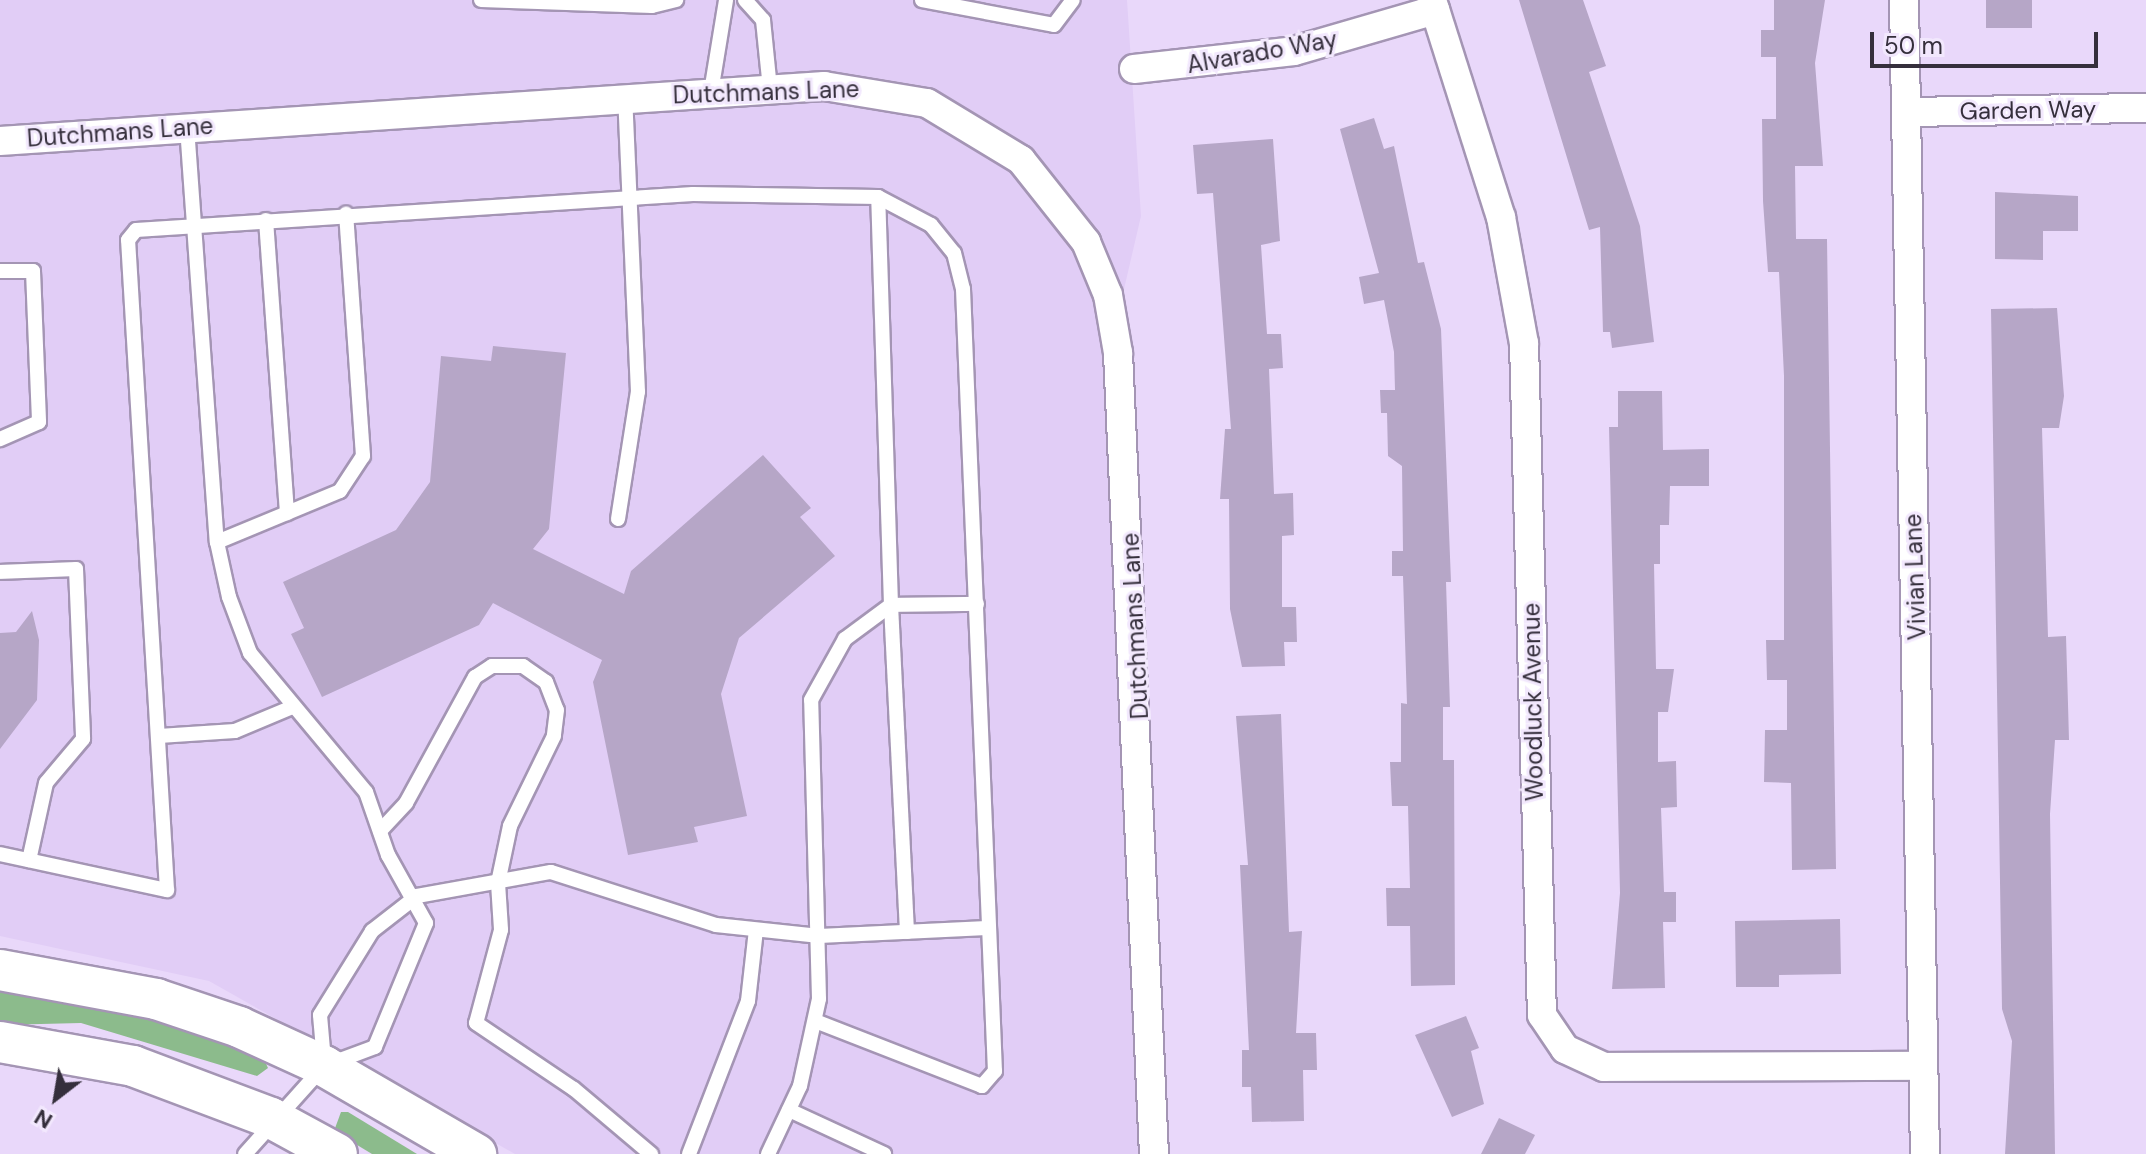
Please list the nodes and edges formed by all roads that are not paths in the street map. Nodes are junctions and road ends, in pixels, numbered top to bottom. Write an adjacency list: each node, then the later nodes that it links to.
1 (481, 0): 8 (lane)
2 (676, 0): 9 (lane)
3 (726, 0): 14 (lane)
4 (745, 0): 13 (lane)
5 (922, 0): 10 (lane)
6 (1073, 0): 10 (lane)
7 (1904, 0): 17 (street, Vivian Lane)
8 (571, 2): 9 (lane)
9 (652, 3)
10 (971, 5)
11 (1433, 5): 12 (street, Alvarado Way); 48 (street, Woodluck Avenue)
12 (1134, 69)
13 (770, 89): 14 (street, Dutchmans Lane); 58 (street, Dutchmans Lane)
14 (711, 92): 15 (street, Dutchmans Lane)
15 (625, 98): 18 (street, Dutchmans Lane); 21 (lane)
16 (2146, 108): 17 (street, Garden Way)
17 (1909, 112): 48 (street, Vivian Lane)
18 (187, 127): 19 (street, Dutchmans Lane); 24 (lane)
19 (0, 141)
20 (878, 197): 21 (lane); 31 (lane); 32 (lane)
21 (632, 198): 22 (lane); 28 (lane)
22 (346, 214): 23 (lane); 27 (lane)
23 (266, 220): 24 (lane); 27 (lane)
24 (197, 225): 29 (lane); 34 (lane)
25 (0, 271): 26 (lane)
26 (0, 439)
27 (287, 513): 29 (lane)
28 (618, 519)
29 (217, 542): 33 (lane)
30 (0, 572): 37 (lane)
31 (977, 604): 32 (lane); 40 (lane)
32 (891, 605): 42 (lane); 43 (lane)
33 (290, 708): 34 (lane); 35 (lane)
34 (159, 736): 37 (lane)
35 (380, 831): 38 (lane); 39 (lane)
36 (0, 854): 37 (lane)
37 (29, 860)
38 (498, 883): 39 (lane); 41 (lane); 54 (lane)
39 (417, 896): 47 (lane); 47 (lane)
40 (987, 928): 42 (lane); 45 (lane)
41 (756, 930): 43 (lane); 55 (lane)
42 (907, 932): 43 (lane)
43 (819, 936): 45 (lane)
44 (0, 970): 47 (main road)
45 (815, 1021): 49 (lane)
46 (0, 1042): 50 (main road)
47 (324, 1066): 50 (lane); 53 (main road)
48 (1921, 1066): 59 (street, Vivian Lane)
49 (789, 1110): 56 (lane); 57 (lane)
50 (271, 1118): 51 (lane); 52 (main road)
51 (245, 1154)
52 (337, 1154)
53 (476, 1154)
54 (651, 1154)
55 (689, 1154)
56 (768, 1154)
57 (884, 1154)
58 (1154, 1154)
59 (1925, 1154)

